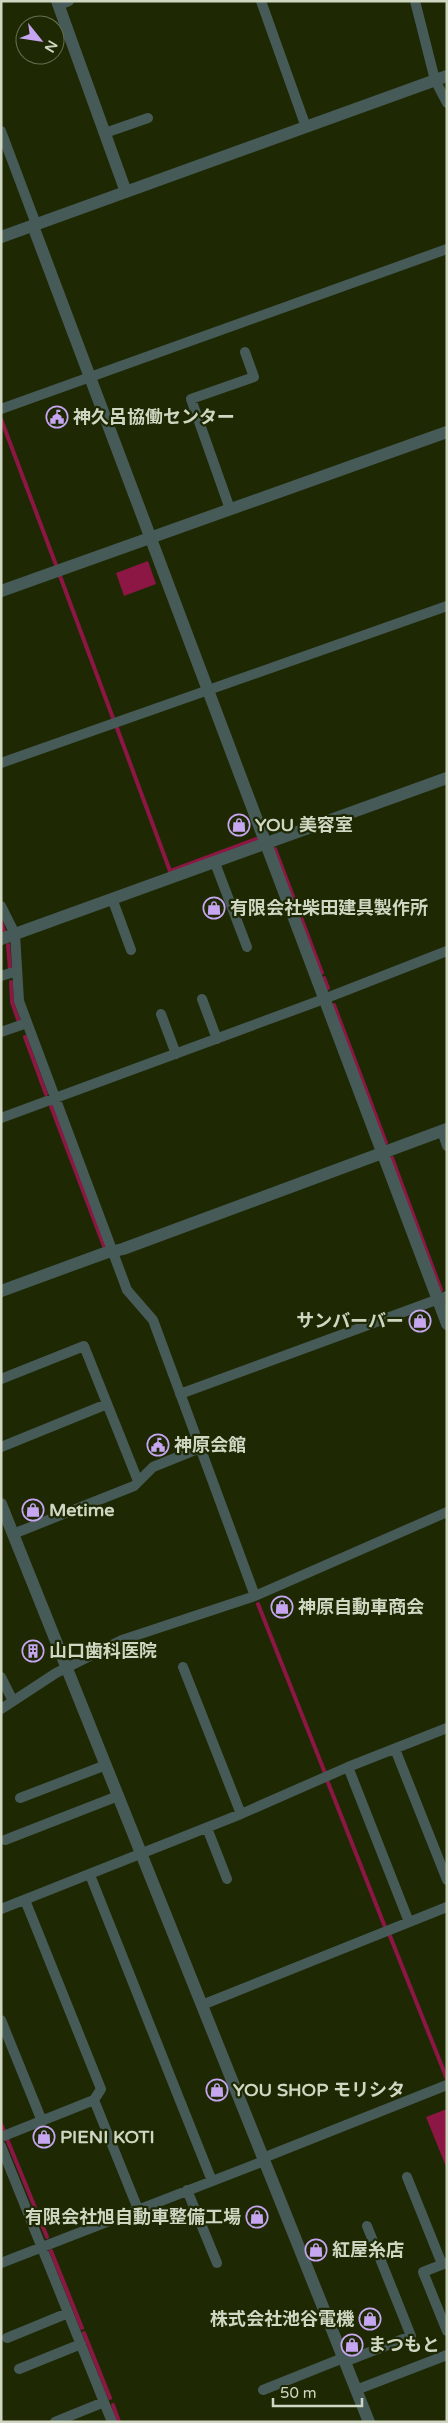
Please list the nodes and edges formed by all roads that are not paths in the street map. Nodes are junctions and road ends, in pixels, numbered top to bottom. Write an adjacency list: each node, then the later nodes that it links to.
1 (261, 1): 7 (street)
2 (415, 1): 4 (street)
3 (62, 3): 9 (street)
4 (441, 78): 5 (street); 7 (street)
5 (447, 104)
6 (148, 118): 9 (street)
7 (306, 127): 10 (street)
8 (1, 132): 11 (street)
9 (105, 133): 10 (street)
10 (126, 192): 11 (street)
11 (34, 225): 12 (street); 15 (street)
12 (1, 237)
13 (447, 249): 15 (street)
14 (244, 352): 18 (street)
15 (89, 376): 16 (street); 19 (street)
16 (1, 409)
17 (447, 432): 18 (street)
18 (230, 509): 19 (street)
19 (150, 538): 20 (street); 22 (street)
20 (1, 591)
21 (447, 606): 22 (street)
22 (208, 690): 23 (street); 25 (street)
23 (1, 764)
24 (447, 778): 25 (street)
25 (266, 844): 26 (street); 37 (street)
26 (215, 863): 27 (street); 31 (street)
27 (113, 901): 29 (street); 32 (street)
28 (1, 906): 29 (street)
29 (15, 934): 30 (street); 34 (street)
30 (1, 939)
31 (247, 947)
32 (131, 950)
33 (447, 951): 37 (street)
34 (17, 971): 35 (street); 39 (street)
35 (1, 976)
36 (202, 999): 41 (street)
37 (324, 999): 41 (street); 47 (street)
38 (161, 1014): 42 (street)
39 (27, 1023): 40 (street); 43 (street)
40 (1, 1032)
41 (217, 1039): 42 (street)
42 (176, 1054): 43 (street)
43 (55, 1098): 44 (street); 48 (street)
44 (1, 1118)
45 (444, 1130): 46 (street); 47 (street)
46 (447, 1146)
47 (382, 1153): 48 (street); 50 (street)
48 (113, 1251): 49 (street); 53 (street)
49 (1, 1292)
50 (442, 1298): 51 (street); 53 (street)
51 (447, 1324)
52 (1, 1380): 54 (street)
53 (180, 1394): 56 (street)
54 (107, 1404): 55 (street); 57 (street)
55 (1, 1447)
56 (200, 1448): 57 (street); 61 (street)
57 (138, 1481): 60 (street)
58 (1, 1504): 60 (street)
59 (447, 1512): 61 (street)
60 (13, 1534): 63 (street)
61 (256, 1596): 63 (street)
62 (183, 1667): 73 (street)
63 (67, 1668): 65 (street); 69 (street)
64 (1, 1676): 65 (street)
65 (13, 1701): 66 (street)
66 (1, 1709)
67 (447, 1728): 68 (street)
68 (395, 1749): 70 (street); 79 (street)
69 (106, 1765): 71 (street); 72 (street)
70 (348, 1767): 73 (street); 83 (street)
71 (118, 1796): 75 (street); 76 (street)
72 (20, 1798)
73 (241, 1814): 74 (street)
74 (207, 1828): 76 (street); 78 (street)
75 (5, 1840)
76 (142, 1854): 77 (street); 84 (street)
77 (90, 1874): 80 (street); 93 (street)
78 (227, 1879)
79 (447, 1880)
80 (25, 1900): 82 (street); 87 (street)
81 (447, 1907): 83 (street)
82 (1, 1909)
83 (409, 1922): 84 (street)
84 (202, 2005): 91 (street)
85 (1, 2020): 88 (street)
86 (447, 2085): 91 (street)
87 (94, 2100): 88 (street); 95 (street)
88 (42, 2121): 89 (street)
89 (1, 2137)
90 (1, 2146): 97 (street)
91 (264, 2160): 93 (street); 106 (street)
92 (407, 2177): 100 (street)
93 (212, 2181): 94 (street)
94 (188, 2190): 95 (street); 99 (street)
95 (138, 2209): 97 (street)
96 (367, 2226): 106 (street)
97 (42, 2247): 98 (street); 101 (street)
98 (1, 2262)
99 (217, 2263)
100 (444, 2263): 102 (street)
101 (68, 2313): 103 (street); 104 (street)
102 (447, 2331)
103 (7, 2338)
104 (81, 2344): 107 (street); 110 (street)
105 (447, 2355): 109 (street)
106 (344, 2360): 108 (street); 109 (street)
107 (19, 2369)
108 (263, 2390)
109 (356, 2390): 113 (street)
110 (104, 2402): 111 (street); 112 (street)
111 (55, 2422)
112 (112, 2422)
113 (369, 2422)

